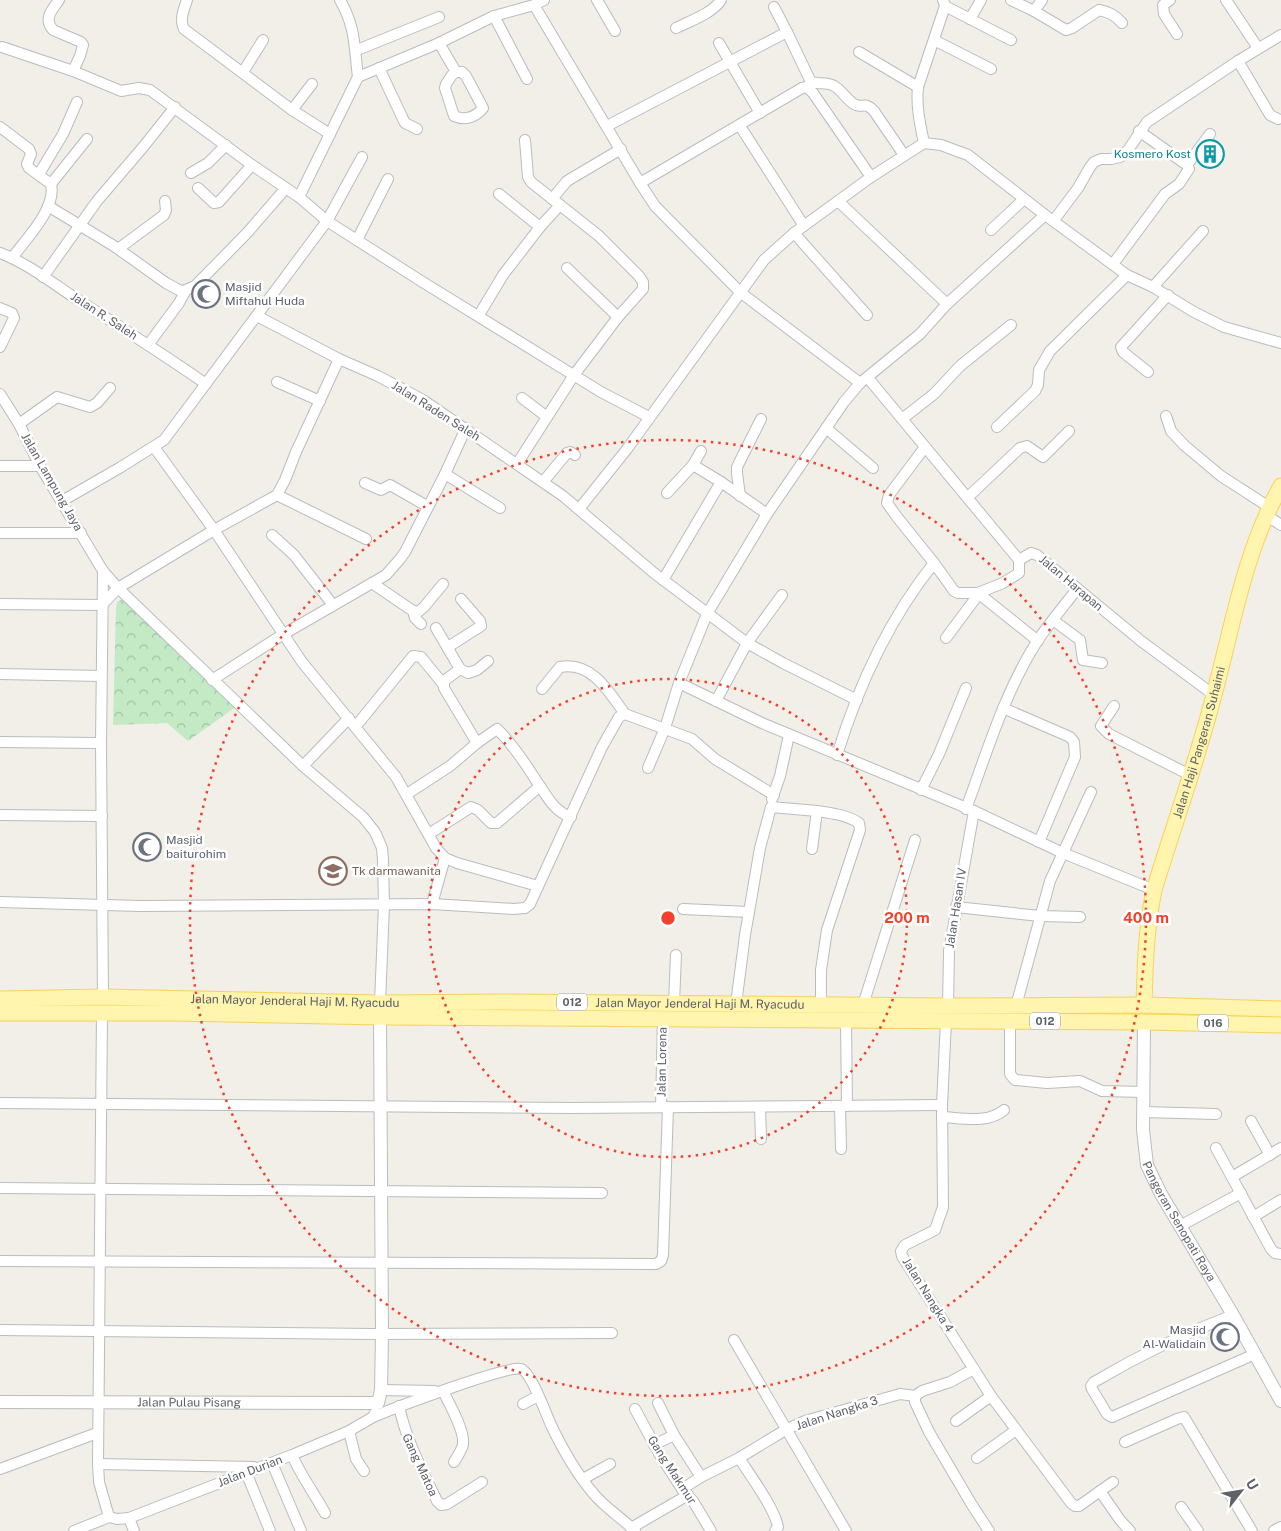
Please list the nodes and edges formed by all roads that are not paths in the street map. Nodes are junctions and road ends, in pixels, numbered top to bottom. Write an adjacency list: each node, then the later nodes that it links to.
1 (59, 0): 38 (street)
2 (187, 0): 39 (street)
3 (340, 0): 32 (street)
4 (544, 0): 13 (street)
5 (597, 0): 21 (street)
6 (721, 0): 20 (street)
7 (981, 0): 18 (street)
8 (1011, 0): 15 (street)
9 (1042, 0): 15 (street)
10 (1170, 0): 23 (street)
11 (1226, 0): 31 (street)
12 (944, 3): 18 (street); 26 (street)
13 (534, 5): 16 (street); 52 (street, Jalan Harapan)
14 (774, 7): 22 (street)
15 (1034, 11): 19 (street)
16 (494, 16): 28 (street); 42 (street)
17 (440, 17): 32 (street)
18 (970, 19): 27 (street)
19 (1122, 24)
20 (676, 28)
21 (615, 31)
22 (787, 32): 35 (street); 43 (street)
23 (1177, 34)
24 (1281, 34): 31 (street)
25 (263, 40): 39 (street)
26 (934, 40): 37 (street); 45 (street)
27 (1012, 40)
28 (439, 43): 36 (street); 40 (street)
29 (719, 43): 35 (street)
30 (2, 48): 38 (street)
31 (1258, 48): 34 (street)
32 (356, 50): 41 (street)
33 (859, 52): 45 (street)
34 (1238, 61): 51 (street); 55 (street)
35 (730, 62): 50 (street); 52 (street)
36 (378, 68): 41 (street); 54 (street)
37 (991, 68)
38 (73, 71): 48 (street)
39 (243, 72): 49 (street)
40 (456, 72): 40 (street)
41 (358, 77): 57 (street)
42 (527, 80)
43 (822, 83): 46 (street); 64 (street)
44 (312, 84): 49 (street)
45 (918, 87): 61 (street)
46 (811, 90): 50 (street); 70 (street)
47 (77, 102): 69 (street)
48 (175, 108): 62 (street); 85 (street)
49 (292, 110): 57 (street)
50 (760, 113): 53 (street)
51 (1278, 119)
52 (607, 126): 63 (street, Jalan Harapan)
53 (740, 126): 72 (street); 86 (street)
54 (417, 130)
55 (1140, 131): 58 (street); 83 (street)
56 (2, 132): 69 (street)
57 (330, 134): 77 (street)
58 (1210, 134)
59 (86, 139): 73 (street)
60 (525, 140): 81 (street)
61 (924, 144): 64 (street); 78 (street)
62 (226, 145): 66 (street); 68 (street)
63 (621, 149): 72 (street, Jalan Harapan); 81 (street)
64 (904, 155): 70 (street)
65 (362, 157): 84 (street)
66 (252, 165): 74 (street); 75 (street)
67 (1189, 169): 95 (street)
68 (191, 172)
69 (39, 174): 73 (street)
70 (871, 176): 80 (street)
71 (388, 179): 91 (street)
72 (640, 183): 101 (street, Jalan Harapan)
73 (51, 184): 82 (street)
74 (198, 188)
75 (286, 188): 77 (street); 100 (street)
76 (499, 194): 87 (street)
77 (299, 196): 84 (street)
78 (1024, 199): 83 (street); 88 (street)
79 (165, 201): 92 (street)
80 (838, 201): 86 (street); 103 (street)
81 (556, 202): 87 (street); 108 (street)
82 (48, 206): 85 (street); 94 (street)
83 (1049, 218): 95 (street); 103 (street)
84 (327, 221): 91 (street); 106 (street)
85 (80, 226): 92 (street); 98 (street)
86 (804, 226): 90 (street)
87 (540, 227): 105 (street)
88 (991, 230)
89 (1203, 231): 99 (street)
90 (794, 233): 101 (street); 107 (street)
91 (357, 240): 105 (street)
92 (118, 249): 100 (street)
93 (0, 253): 94 (street, Jalan R. Saleh)
94 (12, 258): 98 (street, Jalan R. Saleh)
95 (1113, 264): 97 (street)
96 (567, 268): 108 (street)
97 (1127, 275): 99 (street); 129 (street)
98 (43, 277): 111 (street, Jalan R. Saleh)
99 (1153, 287): 102 (street)
100 (186, 290): 111 (street)
101 (740, 292): 116 (street, Jalan Harapan); 125 (street)
102 (1168, 295): 110 (street); 114 (street)
103 (947, 304): 116 (street)
104 (0, 308): 112 (street)
105 (479, 315): 115 (street)
106 (257, 316): 113 (street, Jalan Raden Saleh); 118 (street)
107 (867, 316)
108 (618, 317): 115 (street)
109 (1012, 325): 127 (street)
110 (1281, 343)
111 (148, 344): 118 (street, Jalan R. Saleh)
112 (0, 347)
113 (339, 359): 122 (street); 130 (street, Jalan Raden Saleh)
114 (1148, 372)
115 (574, 375): 124 (street); 125 (street)
116 (864, 381): 127 (street, Jalan Harapan); 131 (street)
117 (277, 382): 122 (street)
118 (206, 384): 133 (street)
119 (110, 388): 128 (street)
120 (1, 396): 128 (street, Jalan Lampung Jaya)
121 (522, 398): 124 (street)
122 (320, 401): 148 (street)
123 (1166, 416): 155 (street)
124 (547, 417): 137 (street)
125 (649, 417): 154 (street)
126 (761, 419): 149 (street)
127 (902, 419): 134 (street, Jalan Harapan)
128 (19, 424): 140 (street, Jalan Lampung Jaya)
129 (997, 427)
130 (466, 428): 137 (street, Jalan Raden Saleh); 142 (street)
131 (826, 428): 141 (street); 156 (street)
132 (1069, 431): 150 (street)
133 (154, 447): 151 (street); 158 (street)
134 (925, 447): 150 (street, Jalan Harapan); 164 (street)
135 (701, 451): 138 (street)
136 (575, 455): 143 (street)
137 (517, 464): 143 (street, Jalan Raden Saleh)
138 (693, 465): 144 (street); 147 (street)
139 (0, 466): 140 (street)
140 (40, 466): 151 (street, Jalan Lampung Jaya)
141 (873, 468)
142 (445, 474): 152 (street); 153 (street)
143 (543, 482): 154 (street, Jalan Raden Saleh)
144 (721, 482): 149 (street); 166 (street)
145 (365, 483): 152 (street)
146 (1281, 486): 155 (main road, Jalan Haji Pangeran Suhaimi)
147 (666, 493)
148 (277, 495): 158 (street); 162 (street)
149 (740, 496): 156 (street)
150 (968, 497): 163 (street, Jalan Harapan)
151 (62, 501): 160 (street, Jalan Lampung Jaya)
152 (427, 506): 167 (street)
153 (500, 508)
154 (579, 509): 166 (street, Jalan Raden Saleh)
155 (1268, 511): 157 (street); 197 (main road, Jalan Haji Pangeran Suhaimi)
156 (767, 514): 178 (street)
157 (1281, 525)
158 (214, 530): 169 (street); 182 (street)
159 (0, 533): 160 (street)
160 (81, 533): 165 (street, Jalan Lampung Jaya)
161 (272, 534): 176 (street)
162 (366, 539)
163 (1019, 560): 170 (street, Jalan Harapan); 171 (street)
164 (934, 563): 171 (street); 198 (street)
165 (103, 571): 169 (street, Jalan Lampung Jaya); 175 (street)
166 (663, 580): 178 (street, Jalan Raden Saleh)
167 (372, 583): 176 (street); 177 (street)
168 (443, 584): 177 (street)
169 (118, 588): 175 (street); 192 (street, Jalan Lampung Jaya)
170 (1077, 589): 179 (street, Jalan Hasan IV); 197 (street, Jalan Harapan)
171 (978, 592): 183 (street); 184 (street)
172 (782, 595): 185 (street)
173 (461, 599): 186 (street)
174 (0, 604): 175 (street)
175 (102, 605): 191 (street)
176 (333, 605): 182 (street)
177 (413, 611): 180 (street)
178 (707, 614): 185 (street, Jalan Raden Saleh); 193 (street)
179 (1053, 620): 184 (street, Jalan Hasan IV); 188 (street)
180 (421, 624)
181 (436, 628): 186 (street)
182 (282, 634): 192 (street); 203 (street)
183 (946, 638)
184 (1038, 641): 201 (street, Jalan Hasan IV)
185 (747, 643): 198 (street, Jalan Raden Saleh); 199 (street)
186 (448, 647): 189 (street)
187 (488, 661): 189 (street)
188 (1102, 664)
189 (460, 669): 194 (street)
190 (0, 674): 191 (street)
191 (101, 676): 208 (street)
192 (212, 680): 210 (street, Jalan Lampung Jaya)
193 (679, 683): 199 (street); 204 (street)
194 (443, 684): 203 (street); 207 (street)
195 (966, 688): 214 (street)
196 (542, 689): 202 (street)
197 (1214, 695): 212 (main road, Jalan Haji Pangeran Suhaimi)
198 (857, 700): 209 (street)
199 (716, 701): 205 (street)
200 (1114, 706): 212 (street)
201 (1003, 708): 219 (street, Jalan Hasan IV); 226 (street)
202 (624, 714): 204 (street); 223 (street)
203 (353, 722): 210 (street); 216 (street)
204 (665, 728): 211 (street); 217 (street)
205 (789, 735): 209 (street); 217 (street)
206 (0, 742): 208 (street)
207 (477, 742): 213 (street); 216 (street)
208 (101, 743): 222 (street)
209 (837, 755): 214 (street)
210 (303, 766): 234 (street, Jalan Lampung Jaya)
211 (648, 768)
212 (1190, 775): 231 (main road, Jalan Haji Pangeran Suhaimi)
213 (540, 786): 223 (street); 224 (street)
214 (920, 790): 219 (street)
215 (1091, 792): 228 (street)
216 (407, 794): 224 (street)
217 (774, 795): 218 (street)
218 (770, 807): 220 (street); 238 (street)
219 (970, 810): 226 (street); 236 (street, Jalan Hasan IV)
220 (817, 811): 227 (street); 249 (street)
221 (0, 815): 222 (street)
222 (102, 816): 233 (street)
223 (571, 817): 230 (street)
224 (429, 834): 229 (street)
225 (915, 840): 250 (street)
226 (1039, 842): 228 (street)
227 (812, 849)
228 (1063, 853): 231 (street); 239 (street)
229 (446, 858): 230 (street); 235 (street)
230 (538, 886): 235 (street)
231 (1154, 890): 252 (main road, Jalan Haji Pangeran Suhaimi)
232 (0, 902): 233 (street)
233 (101, 904): 234 (street); 242 (street)
234 (384, 904): 235 (street); 255 (street, Jalan Lampung Jaya)
235 (432, 904)
236 (956, 907): 239 (street); 257 (street, Jalan Hasan IV)
237 (683, 909): 238 (street)
238 (749, 912): 246 (street)
239 (1040, 916): 240 (street); 251 (street)
240 (1080, 917)
241 (676, 955): 245 (street)
242 (103, 997): 243 (main road, Jalan Mayor Jenderal Haji M. Ryacudu / 012); 244 (main road, Jalan Mayor Jenderal Haji M. Ryacudu / 012)
243 (0, 998)
244 (221, 999): 253 (main road, Jalan Mayor Jenderal Haji M. Ryacudu / 012); 259 (main road)
245 (674, 1003): 246 (main road, Jalan Mayor Jenderal Haji M. Ryacudu / 012); 255 (main road, Jalan Mayor Jenderal Haji M. Ryacudu / 012)
246 (736, 1004): 247 (main road, Jalan Mayor Jenderal Haji M. Ryacudu / 012)
247 (762, 1004): 248 (main road, Jalan Mayor Jenderal Haji M. Ryacudu / 012); 261 (main road)
248 (796, 1005): 249 (main road, Jalan Mayor Jenderal Haji M. Ryacudu / 012); 262 (main road)
249 (821, 1005): 250 (main road, Jalan Mayor Jenderal Haji M. Ryacudu / 012)
250 (864, 1005): 257 (main road, Jalan Mayor Jenderal Haji M. Ryacudu / 012)
251 (1016, 1006): 252 (main road, Jalan Mayor Jenderal Haji M. Ryacudu / 012); 257 (main road, Jalan Mayor Jenderal Haji M. Ryacudu / 012)
252 (1144, 1006): 254 (main road, Jalan Mayor Jenderal Haji M. Ryacudu / 016)
253 (248, 1008): 255 (main road, Jalan Mayor Jenderal Haji M. Ryacudu / 012); 259 (main road, Jalan Mayor Jenderal Haji M. Ryacudu / 012)
254 (1281, 1009)
255 (380, 1010): 260 (main road, Jalan Mayor Jenderal Haji M. Ryacudu / 012); 271 (street)
256 (0, 1013): 258 (main road, Jalan Mayor Jenderal Haji M. Ryacudu)
257 (947, 1013): 263 (main road, Jalan Mayor Jenderal Haji M. Ryacudu / 012); 264 (main road, Jalan Mayor Jenderal Haji M. Ryacudu / 012); 270 (street, Jalan Nangka 4)
258 (102, 1014): 259 (main road, Jalan Mayor Jenderal Haji M. Ryacudu / 012); 269 (street)
259 (222, 1015)
260 (663, 1018): 261 (main road, Jalan Mayor Jenderal Haji M. Ryacudu / 012); 273 (street, Jalan Lorena)
261 (788, 1020): 262 (main road, Jalan Mayor Jenderal Haji M. Ryacudu / 012)
262 (815, 1020): 263 (main road, Jalan Mayor Jenderal Haji M. Ryacudu / 012)
263 (846, 1021): 272 (street)
264 (1010, 1021): 265 (main road, Jalan Mayor Jenderal Haji M. Ryacudu / 012); 267 (street)
265 (1144, 1022): 266 (main road, Jalan Mayor Jenderal Haji M. Ryacudu / 016); 267 (street, Pangeran Senopati Raya)
266 (1281, 1024)
267 (1144, 1092): 276 (street, Pangeran Senopati Raya)
268 (0, 1104): 269 (street)
269 (100, 1105): 271 (street); 287 (street)
270 (942, 1105): 272 (street); 278 (street, Jalan Nangka 4)
271 (381, 1106): 273 (street); 288 (street)
272 (844, 1106): 274 (street); 283 (street)
273 (664, 1107): 274 (street); 297 (street, Jalan Lorena)
274 (760, 1107): 280 (street)
275 (1004, 1110): 278 (street)
276 (1143, 1112): 277 (street); 293 (street, Pangeran Senopati Raya)
277 (1216, 1114)
278 (942, 1117): 305 (street, Jalan Nangka 4)
279 (1251, 1121): 284 (street)
280 (761, 1139)
281 (1216, 1148): 285 (street)
282 (1281, 1148): 284 (street)
283 (841, 1149)
284 (1270, 1155): 285 (street)
285 (1232, 1177): 289 (street)
286 (0, 1188): 287 (street)
287 (100, 1189): 288 (street); 296 (street)
288 (380, 1192): 290 (street); 297 (street)
289 (1241, 1192): 292 (street); 293 (street)
290 (602, 1193)
291 (1281, 1200): 292 (street)
292 (1253, 1217): 294 (street)
293 (1180, 1226): 298 (street, Pangeran Senopati Raya)
294 (1281, 1254)
295 (0, 1261): 296 (street)
296 (100, 1262): 297 (street); 300 (street)
297 (382, 1264): 302 (street)
298 (1233, 1315): 304 (street, Pangeran Senopati Raya); 304 (street)
299 (0, 1330): 300 (street)
300 (99, 1332): 302 (street); 313 (street)
301 (612, 1333): 302 (street)
302 (382, 1334): 306 (street)
303 (734, 1340): 321 (street)
304 (1255, 1354): 311 (street, Pangeran Senopati Raya)
305 (974, 1369): 309 (street); 310 (street, Jalan Nangka 4)
306 (381, 1390): 307 (street); 314 (street)
307 (443, 1391): 308 (street, Jalan Durian); 317 (street, Jalan Durian); 331 (street)
308 (538, 1396): 316 (street); 340 (street, Jalan Durian)
309 (915, 1396): 321 (street, Jalan Nangka 3); 358 (street)
310 (991, 1396): 320 (street); 322 (street, Jalan Nangka 4)
311 (1281, 1401)
312 (0, 1402): 313 (street, Jalan Pulau Pisang)
313 (98, 1403): 314 (street, Jalan Pulau Pisang); 324 (street)
314 (378, 1403): 319 (street)
315 (658, 1403): 325 (street)
316 (523, 1404)
317 (398, 1406): 319 (street, Jalan Durian); 341 (street, Gang Matoa)
318 (635, 1409): 327 (street, Gang Makmur)
319 (373, 1417): 323 (street, Jalan Durian)
320 (956, 1421)
321 (787, 1429): 329 (street); 357 (street, Jalan Nangka 3)
322 (1016, 1430): 330 (street); 343 (street, Jalan Nangka 4)
323 (349, 1431): 328 (street, Jalan Durian); 337 (street)
324 (98, 1433): 333 (street); 335 (street)
325 (674, 1435): 327 (street); 339 (street)
326 (1125, 1442): 361 (street)
327 (654, 1445): 344 (street, Gang Makmur)
328 (292, 1455): 332 (street, Jalan Durian); 346 (street)
329 (740, 1458): 339 (street); 356 (street)
330 (977, 1458)
331 (454, 1462)
332 (272, 1463): 336 (street, Jalan Durian); 354 (street)
333 (98, 1464): 336 (street); 347 (street)
334 (610, 1464): 340 (street)
335 (3, 1466)
336 (260, 1467): 338 (street, Jalan Durian)
337 (364, 1471)
338 (246, 1472): 348 (street, Jalan Durian); 353 (street)
339 (701, 1477): 344 (street)
340 (583, 1479): 350 (street, Jalan Durian)
341 (482, 1482)
342 (1113, 1482): 343 (street, Jalan Nangka 4)
343 (1100, 1491): 359 (street)
344 (685, 1492): 350 (street); 355 (street, Gang Makmur)
345 (1181, 1507): 360 (street)
346 (324, 1513)
347 (109, 1517): 348 (street, Jalan Durian); 351 (street)
348 (129, 1518): 352 (street)
349 (1281, 1528): 362 (street)
350 (633, 1529)
351 (74, 1531)
352 (134, 1531)
353 (270, 1531)
354 (301, 1531)
355 (711, 1531)
356 (775, 1531)
357 (846, 1531)
358 (989, 1531)
359 (1130, 1531)
360 (1198, 1531)
361 (1252, 1531)
362 (1275, 1531)

